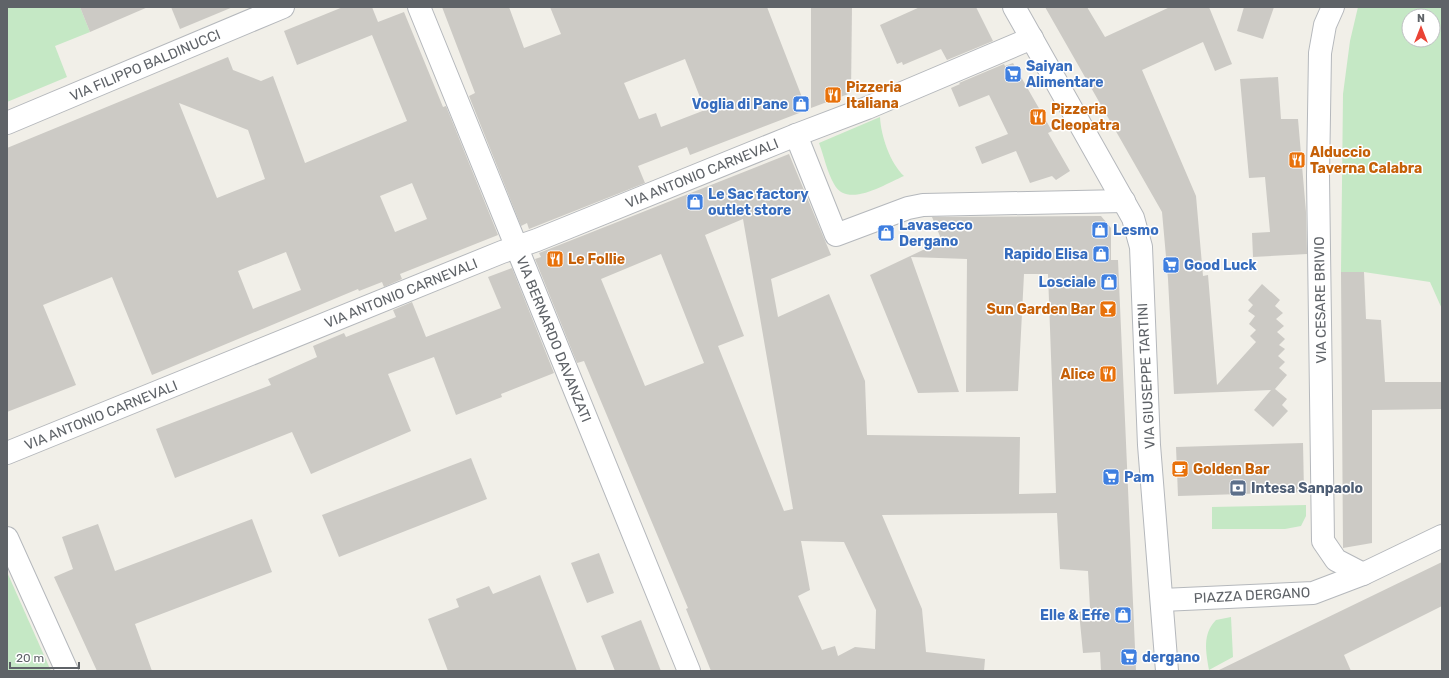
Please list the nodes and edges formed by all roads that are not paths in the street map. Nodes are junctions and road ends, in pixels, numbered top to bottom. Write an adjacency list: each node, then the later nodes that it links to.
1 (283, 7): 6 (street, VIA FILIPPO BALDINUCCI)
2 (419, 7): 9 (street, VIA BERNARDO DAVANZATI)
3 (1014, 7): 5 (street, VIA GIUSEPPE TARTINI)
4 (1333, 7): 13 (street, VIA CESARE BRIVIO)
5 (1032, 38): 7 (street, VIA ANTONIO CARNEVALI); 8 (street, VIA GIUSEPPE TARTINI)
6 (7, 123)
7 (796, 135): 8 (street, VIA ANTONIO CARNEVALI); 9 (street, VIA ANTONIO CARNEVALI)
8 (1124, 202): 14 (street, VIA GIUSEPPE TARTINI)
9 (516, 247): 10 (street, VIA ANTONIO CARNEVALI); 16 (street, VIA BERNARDO DAVANZATI)
10 (7, 453)
11 (1442, 536): 13 (street, PIAZZA DERGANO)
12 (7, 538): 15 (street)
13 (1363, 574): 14 (street, PIAZZA DERGANO)
14 (1162, 600): 17 (street)
15 (67, 671)
16 (689, 671)
17 (1167, 671)

